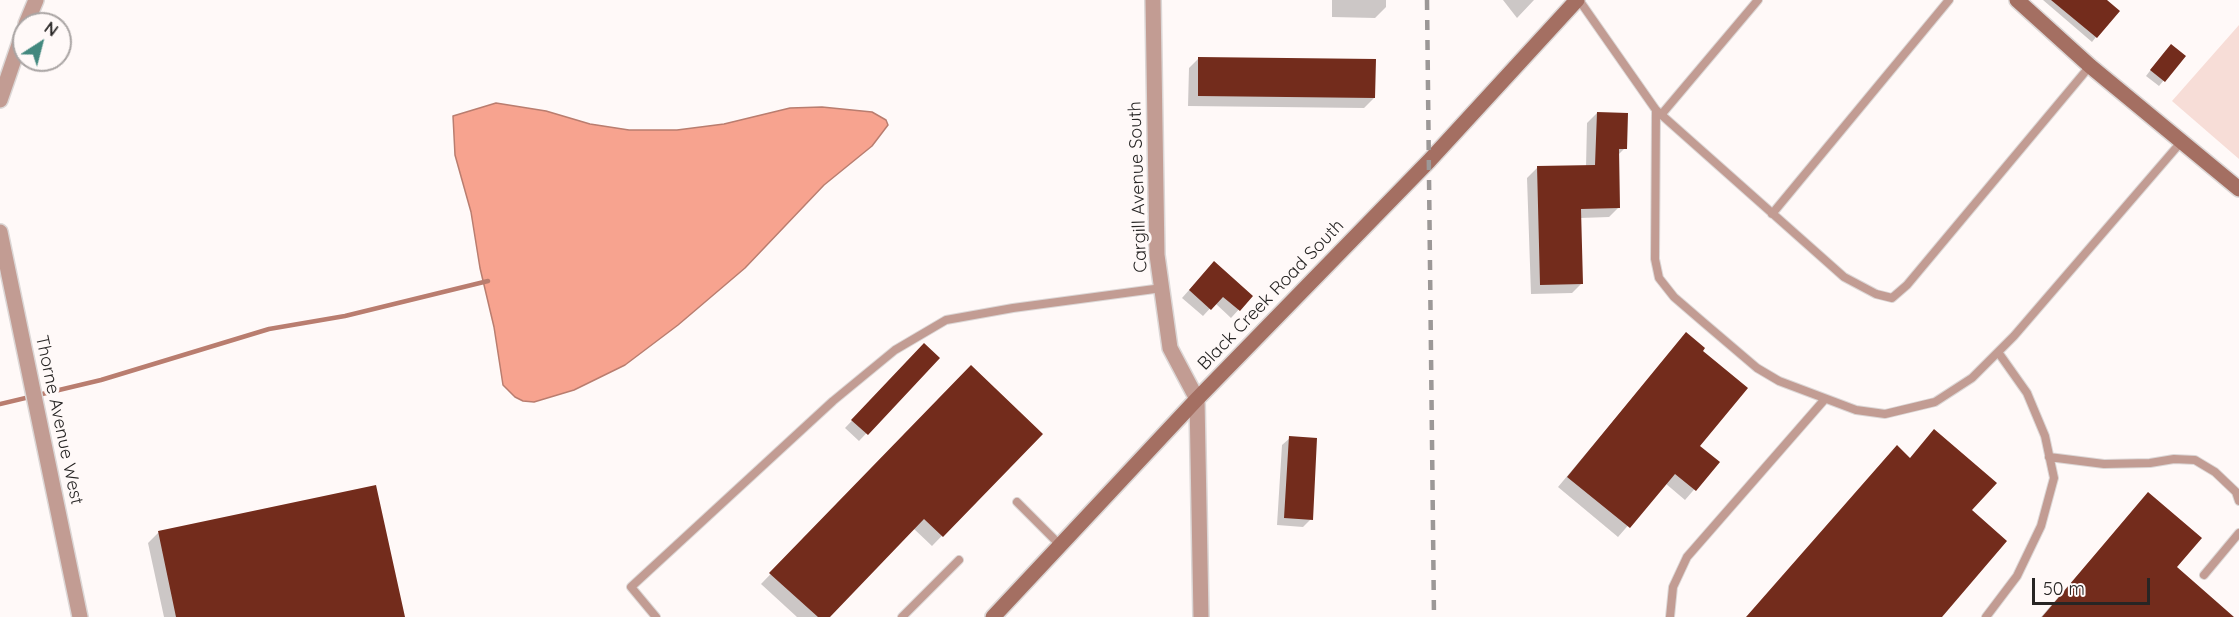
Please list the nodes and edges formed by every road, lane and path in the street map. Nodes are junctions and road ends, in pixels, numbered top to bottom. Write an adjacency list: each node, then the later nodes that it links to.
1 (1153, 0): 14 (street, Cargill Avenue South)
2 (1578, 0): 9 (lane); 16 (street, Black Creek Road South)
3 (1758, 0): 9 (lane)
4 (1949, 0): 12 (lane)
5 (2017, 0): 7 (street)
6 (12, 65): 8 (street)
7 (2090, 66): 10 (street); 12 (lane)
8 (0, 100)
9 (1658, 112): 12 (lane); 17 (lane)
10 (2182, 141): 11 (street); 15 (lane)
11 (2239, 189)
12 (1772, 214)
13 (0, 232): 25 (street, Thorne Avenue West)
14 (1162, 288): 16 (street, Cargill Avenue South); 26 (lane)
15 (1998, 352): 17 (lane); 18 (lane)
16 (1197, 399): 22 (street, Black Creek Road South); 29 (street, Cargill Avenue South)
17 (1825, 399): 30 (lane)
18 (2049, 457): 19 (lane); 31 (lane)
19 (2239, 501)
20 (1017, 502): 22 (lane)
21 (2239, 533): 24 (lane)
22 (1060, 545): 28 (street, Black Creek Road South)
23 (959, 560): 27 (lane)
24 (2204, 575)
25 (80, 617)
26 (656, 617)
27 (902, 617)
28 (993, 617)
29 (1201, 617)
30 (1670, 617)
31 (1986, 617)

